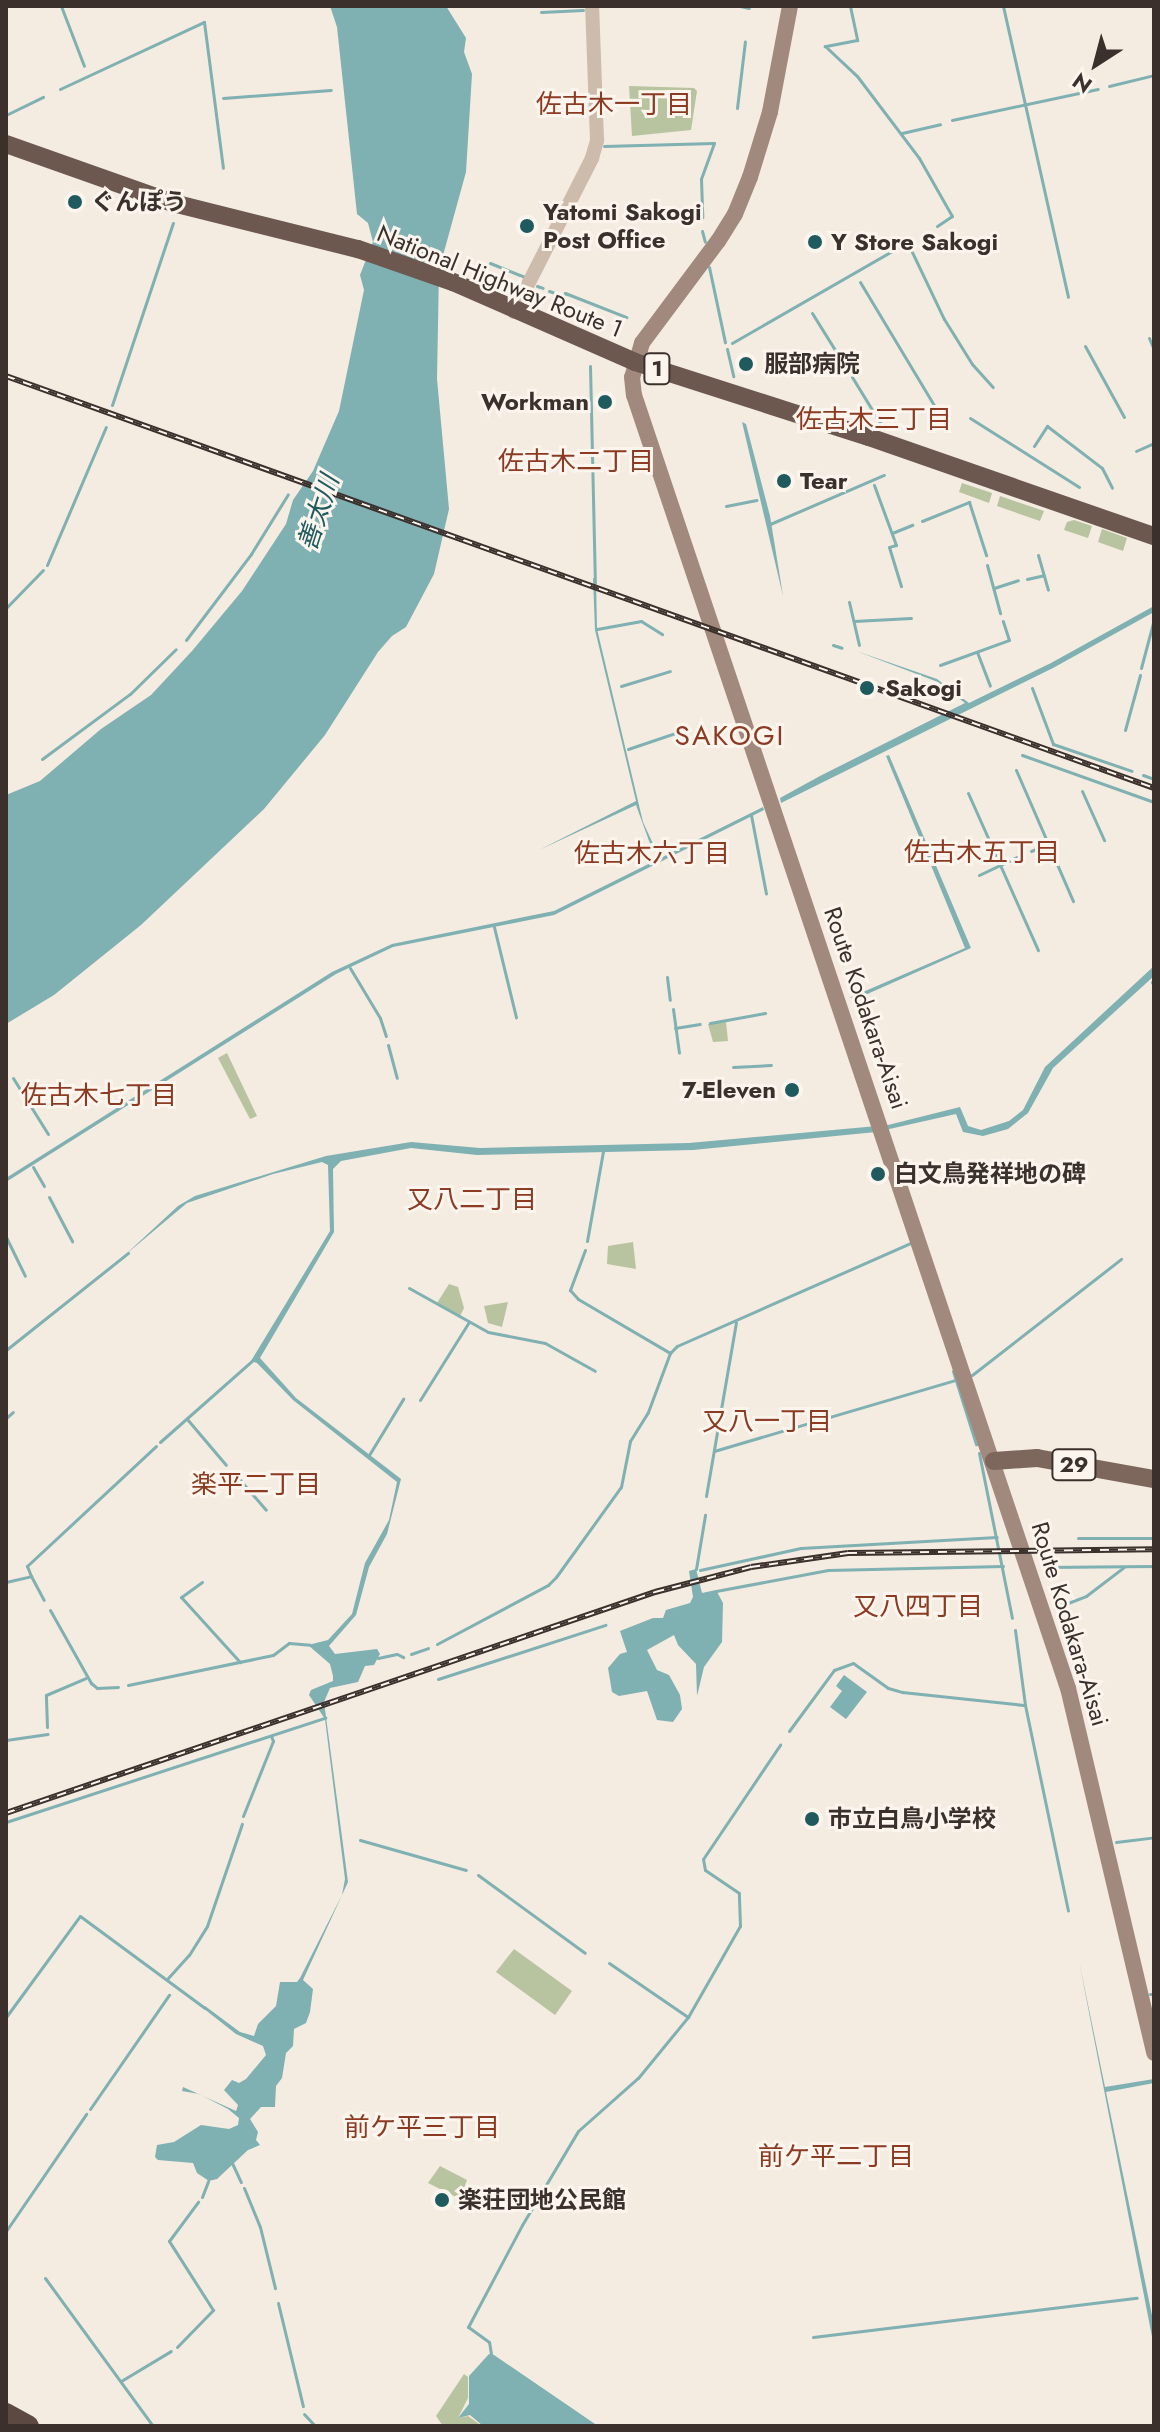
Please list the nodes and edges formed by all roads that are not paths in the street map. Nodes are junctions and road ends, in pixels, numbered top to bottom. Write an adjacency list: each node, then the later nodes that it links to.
1 (592, 6): 4 (street)
2 (790, 6): 5 (main road, Route Kodakara-Aisai)
3 (6, 144): 4 (highway, National Highway Route 1 / 1)
4 (514, 312): 5 (highway, National Highway Route 1 / 1)
5 (635, 362): 6 (highway, National Highway Route 1 / 1); 7 (main road, Route Kodakara-Aisai)
6 (1154, 536)
7 (994, 1461): 8 (main road, 29); 9 (main road, Route Kodakara-Aisai)
8 (1154, 1479)
9 (1154, 2053)
10 (6, 2413): 11 (highway)
11 (29, 2426)

